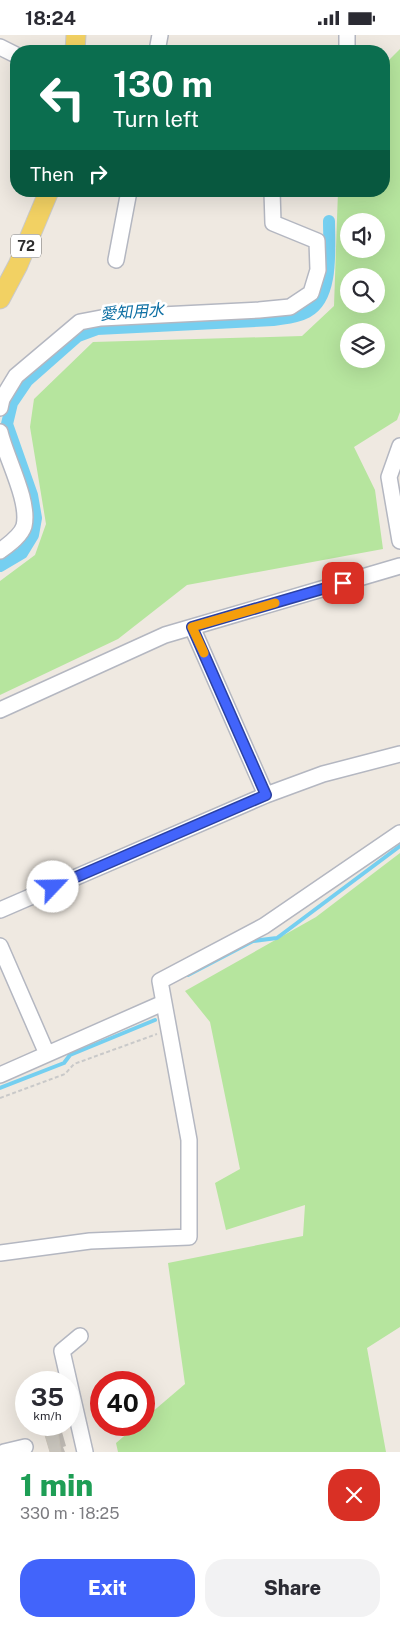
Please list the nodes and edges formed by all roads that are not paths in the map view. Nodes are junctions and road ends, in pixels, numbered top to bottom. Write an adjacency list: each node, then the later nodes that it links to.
1 (46, 197): 5 (main road, 72)
2 (128, 197): 4 (street)
3 (272, 197): 6 (street)
4 (116, 260)
5 (0, 299)
6 (0, 408)
7 (0, 432): 10 (street)
8 (400, 446): 9 (street)
9 (400, 541)
10 (0, 551)
11 (400, 566): 12 (street)
12 (192, 627): 13 (street); 15 (street)
13 (0, 710)
14 (400, 754): 15 (street)
15 (266, 795): 17 (street)
16 (400, 833): 19 (street)
17 (0, 910)
18 (0, 946): 20 (street)
19 (163, 1003): 20 (street); 22 (street)
20 (47, 1054): 21 (street)
21 (0, 1075)
22 (0, 1253)
23 (80, 1336): 26 (street)
24 (25, 1447): 25 (street)
25 (4, 1452)
26 (85, 1452)

